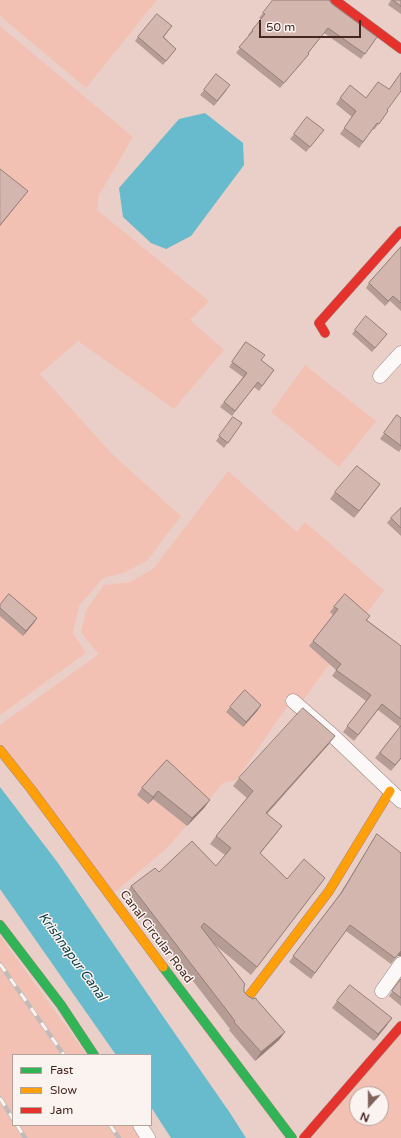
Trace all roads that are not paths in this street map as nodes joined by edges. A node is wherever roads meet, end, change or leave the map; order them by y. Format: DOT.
graph roads {
  1 [pos="335,0"];
  2 [pos="401,50"];
  3 [pos="401,231"];
  4 [pos="325,333"];
  5 [pos="401,353"];
  6 [pos="380,376"];
  7 [pos="293,701"];
  8 [pos="0,750"];
  9 [pos="397,795"];
  10 [pos="0,925"];
  11 [pos="401,964"];
  12 [pos="382,991"];
  13 [pos="250,996"];
  14 [pos="401,1026"];
  15 [pos="93,1054"];
  16 [pos="141,1126"];
  17 [pos="148,1138"];
  18 [pos="292,1138"];
  19 [pos="304,1138"];
  1 -- 2 [label="street"];
  3 -- 4 [label="street"];
  5 -- 6 [label="street"];
  7 -- 9 [label="street"];
  8 -- 18 [label="street, Canal Circular Road"];
  9 -- 13 [label="street"];
  10 -- 15 [label="street"];
  11 -- 12 [label="street"];
  14 -- 19 [label="street"];
  16 -- 17 [label="street"];
}
